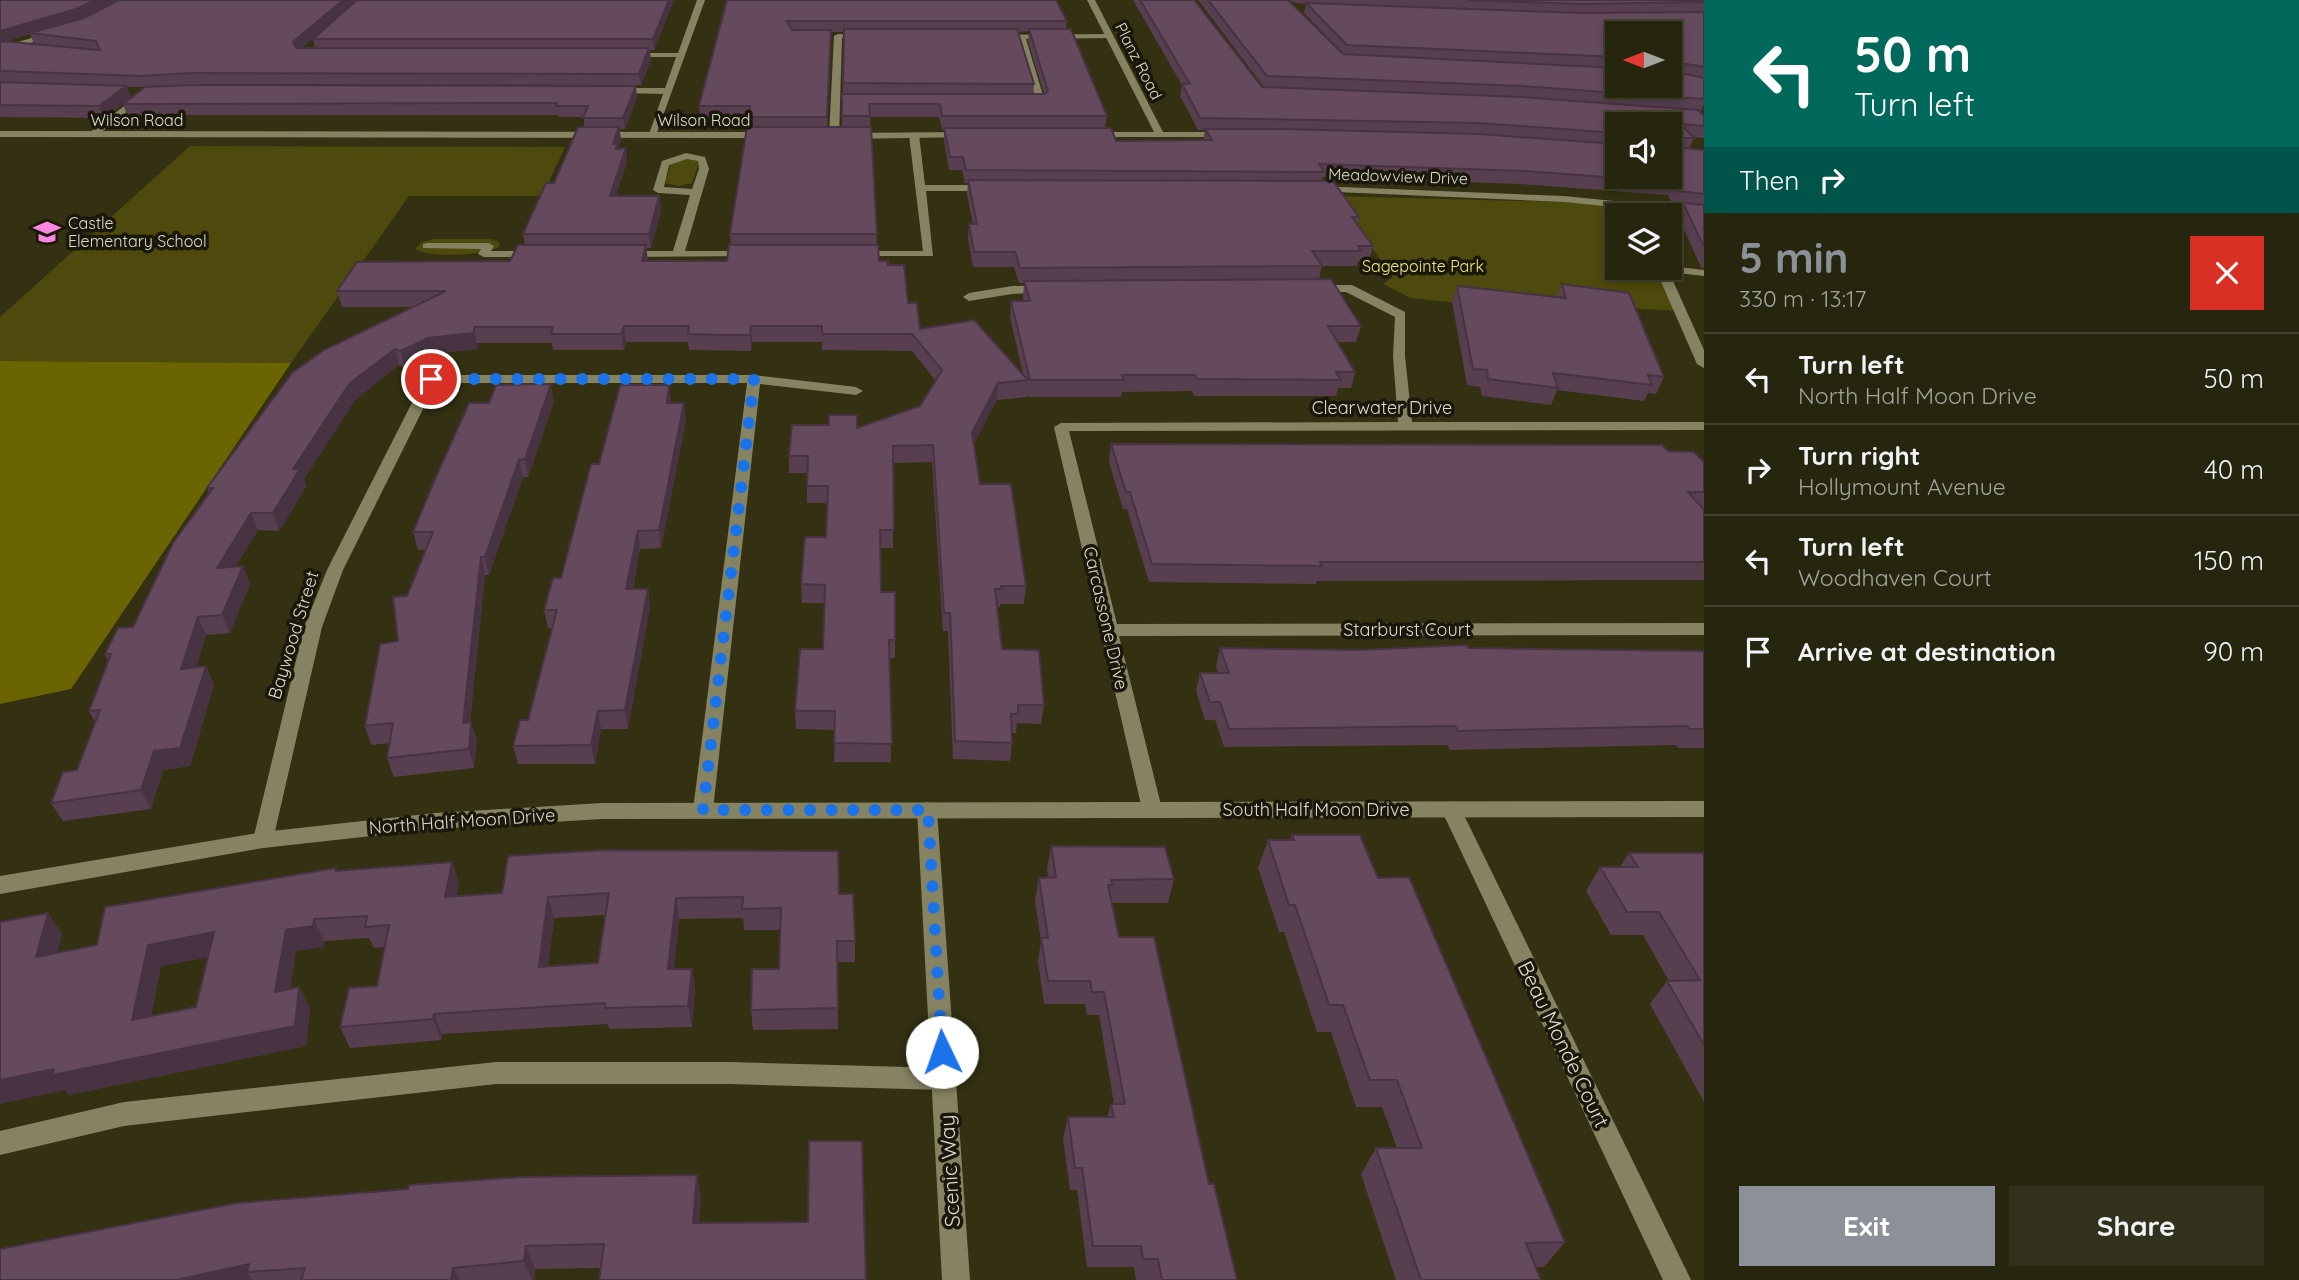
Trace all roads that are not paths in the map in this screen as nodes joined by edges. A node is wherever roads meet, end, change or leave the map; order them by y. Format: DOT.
graph roads {
  1 [pos="701,0"];
  2 [pos="1091,0"];
  3 [pos="64,30"];
  4 [pos="877,36"];
  5 [pos="1110,36"];
  6 [pos="982,37"];
  7 [pos="1021,37"];
  8 [pos="0,46"];
  9 [pos="10,46"];
  10 [pos="33,50"];
  11 [pos="613,55"];
  12 [pos="681,55"];
  13 [pos="598,91"];
  14 [pos="667,91"];
  15 [pos="159,92"];
  16 [pos="133,93"];
  17 [pos="146,93"];
  18 [pos="836,101"];
  19 [pos="850,101"];
  20 [pos="1014,102"];
  21 [pos="0,134"];
  22 [pos="92,135"];
  23 [pos="651,135"];
  24 [pos="782,135"];
  25 [pos="821,135"];
  26 [pos="914,135"];
  27 [pos="982,135"];
  28 [pos="1078,135"];
  29 [pos="1160,135"];
  30 [pos="1240,135"];
  31 [pos="834,136"];
  32 [pos="921,188"];
  33 [pos="1006,188"];
  34 [pos="1309,189"];
  35 [pos="696,192"];
  36 [pos="1617,203"];
  37 [pos="1682,211"];
  38 [pos="1704,214"];
  39 [pos="427,246"];
  40 [pos="553,254"];
  41 [pos="608,254"];
  42 [pos="678,254"];
  43 [pos="762,254"];
  44 [pos="845,254"];
  45 [pos="1682,270"];
  46 [pos="1704,273"];
  47 [pos="1666,280"];
  48 [pos="1294,288"];
  49 [pos="1065,289"];
  50 [pos="969,297"];
  51 [pos="1704,365"];
  52 [pos="754,379"];
  53 [pos="856,391"];
  54 [pos="1405,426"];
  55 [pos="1704,426"];
  56 [pos="1061,427"];
  57 [pos="1109,629"];
  58 [pos="1704,629"];
  59 [pos="1704,808"];
  60 [pos="1152,809"];
  61 [pos="1451,809"];
  62 [pos="703,810"];
  63 [pos="928,810"];
  64 [pos="263,840"];
  65 [pos="0,884"];
  66 [pos="944,1079"];
  67 [pos="0,1143"];
  68 [pos="956,1280"];
  69 [pos="1677,1280"];
  1 -- 12 [label="street"];
  2 -- 5 [label="street, Planz Road"];
  3 -- 9 [label="street"];
  4 -- 18 [label="street"];
  5 -- 7 [label="street"];
  5 -- 29 [label="street, Planz Road"];
  6 -- 7 [label="street"];
  7 -- 20 [label="street"];
  8 -- 9 [label="street"];
  9 -- 10 [label="street"];
  11 -- 12 [label="street"];
  12 -- 14 [label="street"];
  13 -- 14 [label="street"];
  14 -- 23 [label="street"];
  15 -- 17 [label="street"];
  16 -- 17 [label="street"];
  17 -- 22 [label="street"];
  18 -- 19 [label="street"];
  18 -- 31 [label="street"];
  21 -- 22 [label="street, Wilson Road"];
  22 -- 23 [label="street, Wilson Road"];
  23 -- 24 [label="street, Wilson Road"];
  25 -- 31 [label="street"];
  26 -- 27 [label="street"];
  26 -- 31 [label="street"];
  26 -- 32 [label="street"];
  28 -- 29 [label="street"];
  29 -- 30 [label="street"];
  32 -- 33 [label="street"];
  32 -- 44 [label="street"];
  34 -- 36 [label="street, Meadowview Drive"];
  35 -- 35 [label="street"];
  35 -- 42 [label="street"];
  37 -- 38 [label="street, Meadowview Drive"];
  39 -- 40 [label="street"];
  41 -- 42 [label="street"];
  42 -- 43 [label="street"];
  45 -- 46 [label="street"];
  47 -- 51 [label="street"];
  48 -- 54 [label="street"];
  49 -- 50 [label="street"];
  52 -- 53 [label="street"];
  52 -- 62 [label="street"];
  52 -- 64 [label="street, Baywood Street"];
  54 -- 55 [label="street, Clearwater Drive"];
  54 -- 56 [label="street, Clearwater Drive"];
  56 -- 57 [label="street, Carcassone Drive"];
  57 -- 58 [label="street, Starburst Court"];
  57 -- 60 [label="street, Carcassone Drive"];
  59 -- 61 [label="street, South Half Moon Drive"];
  60 -- 61 [label="street, South Half Moon Drive"];
  60 -- 63 [label="street, South Half Moon Drive"];
  61 -- 69 [label="street, Beau Monde Court"];
  62 -- 63 [label="street, North Half Moon Drive"];
  62 -- 64 [label="street, North Half Moon Drive"];
  63 -- 66 [label="street, Scenic Way"];
  64 -- 65 [label="street, North Half Moon Drive"];
  66 -- 67 [label="street"];
  66 -- 68 [label="street, Scenic Way"];
}
